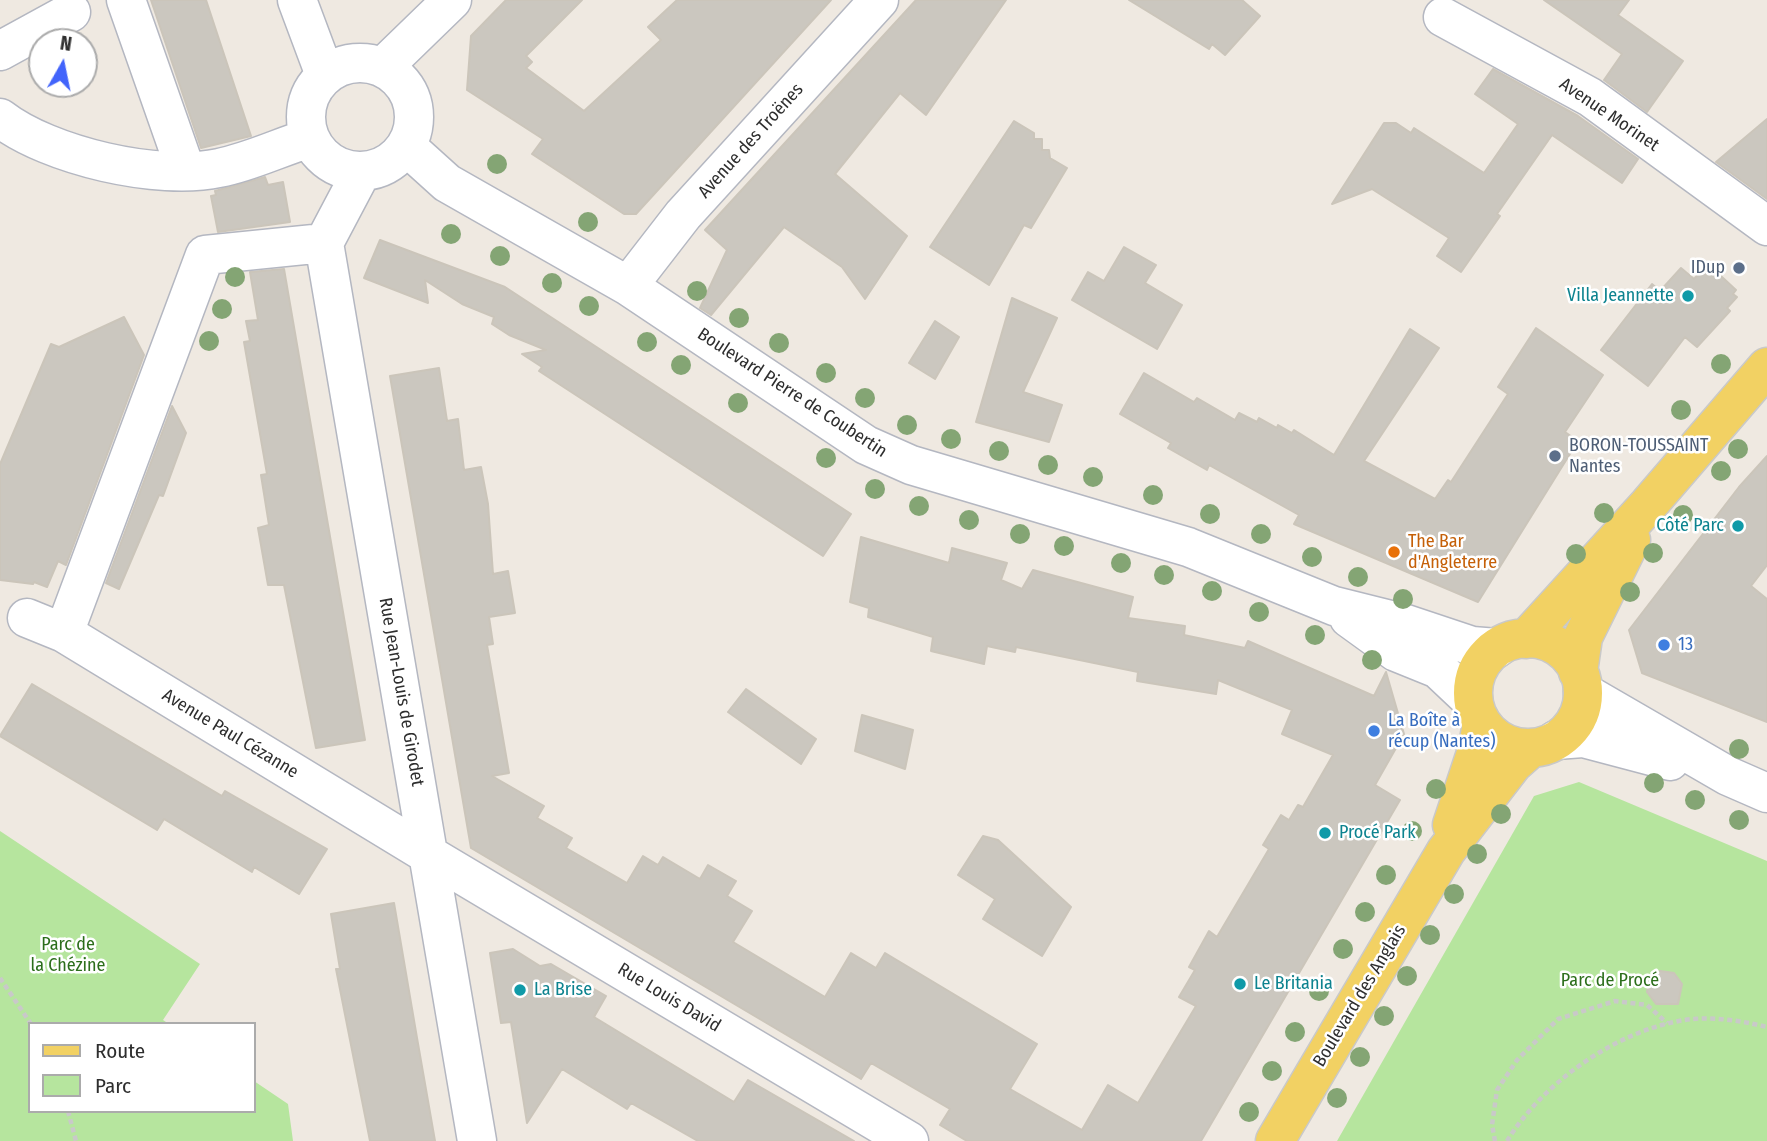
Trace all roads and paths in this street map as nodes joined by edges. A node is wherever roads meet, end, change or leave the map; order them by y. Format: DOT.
graph roads {
  1 [pos="126,0"];
  2 [pos="297,0"];
  3 [pos="453,0"];
  4 [pos="879,0"];
  5 [pos="71,12"];
  6 [pos="1443,17"];
  7 [pos="0,51"];
  8 [pos="383,67"];
  9 [pos="325,75"];
  10 [pos="0,118"];
  11 [pos="310,138"];
  12 [pos="407,146"];
  13 [pos="186,171"];
  14 [pos="362,171"];
  15 [pos="1767,226"];
  16 [pos="324,243"];
  17 [pos="628,286"];
  18 [pos="1767,367"];
  19 [pos="1649,503"];
  20 [pos="1334,606"];
  21 [pos="27,618"];
  22 [pos="64,633"];
  23 [pos="1511,643"];
  24 [pos="1581,682"];
  25 [pos="1478,713"];
  26 [pos="1544,744"];
  27 [pos="1728,776"];
  28 [pos="1767,793"];
  29 [pos="1446,851"];
  30 [pos="429,855"];
  31 [pos="0,978"];
  32 [pos="30,1022"];
  33 [pos="1668,1024"];
  34 [pos="1767,1027"];
  35 [pos="69,1113"];
  36 [pos="76,1141"];
  37 [pos="477,1141"];
  38 [pos="909,1141"];
  39 [pos="1275,1141"];
  40 [pos="1495,1141"];
  41 [pos="1507,1141"];
  1 -- 13 [label="street"];
  2 -- 9 [label="street"];
  3 -- 8 [label="street"];
  4 -- 17 [label="street, Avenue des Troënes"];
  5 -- 7 [label="street"];
  6 -- 15 [label="street, Avenue Morinet"];
  8 -- 9 [label="street"];
  8 -- 12 [label="street"];
  9 -- 11 [label="street"];
  10 -- 13 [label="street"];
  11 -- 13 [label="street"];
  11 -- 14 [label="street"];
  12 -- 14 [label="street"];
  12 -- 17 [label="street, Boulevard Pierre de Coubertin"];
  14 -- 16 [label="street"];
  16 -- 22 [label="street"];
  16 -- 30 [label="street, Rue Jean-Louis de Girodet"];
  17 -- 20 [label="street, Boulevard Pierre de Coubertin"];
  18 -- 19 [label="main road"];
  19 -- 23 [label="main road"];
  19 -- 24 [label="main road"];
  20 -- 23 [label="street, Boulevard Pierre de Coubertin"];
  20 -- 25 [label="street, Boulevard Pierre de Coubertin"];
  21 -- 22 [label="street, Avenue Paul Cézanne"];
  22 -- 30 [label="street, Avenue Paul Cézanne"];
  23 -- 24 [label="main road"];
  23 -- 25 [label="main road"];
  24 -- 26 [label="main road"];
  24 -- 27 [label="street"];
  25 -- 26 [label="main road"];
  25 -- 29 [label="main road, Boulevard des Anglais"];
  26 -- 27 [label="street"];
  26 -- 29 [label="main road, Boulevard des Anglais"];
  27 -- 28 [label="street"];
  29 -- 39 [label="main road, Boulevard des Anglais"];
  30 -- 37 [label="street, Rue Jean-Louis de Girodet"];
  30 -- 38 [label="street, Rue Louis David"];
  31 -- 32 [label="path"];
  33 -- 34 [label="path"];
  33 -- 40 [label="path"];
  33 -- 41 [label="path"];
  35 -- 36 [label="path"];
}
